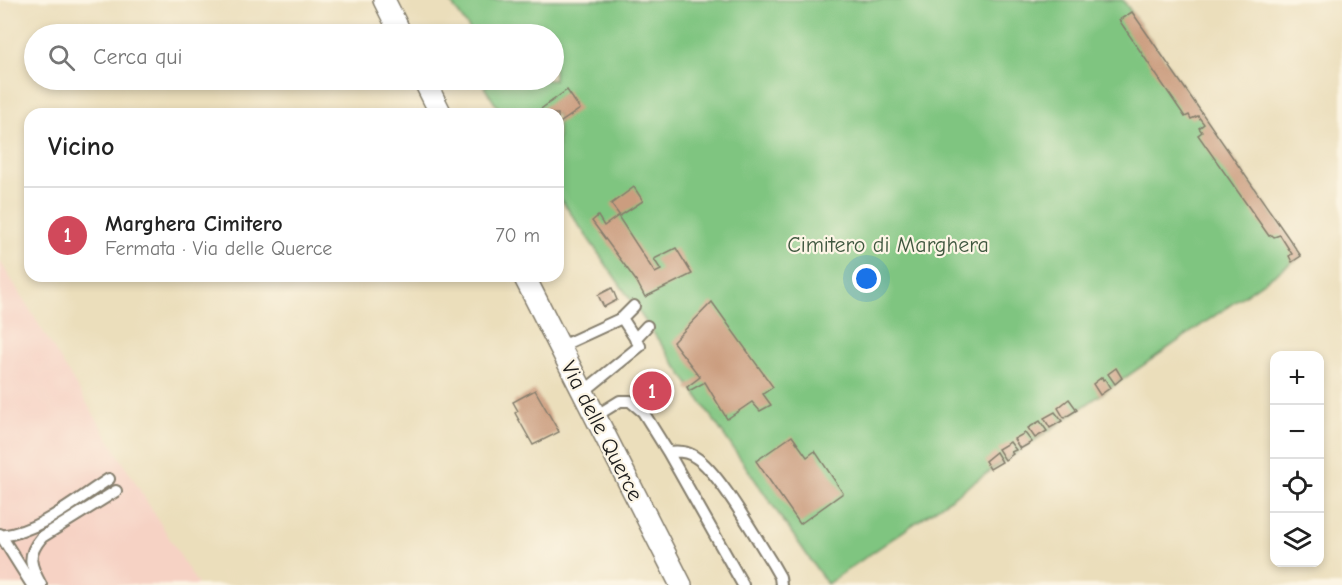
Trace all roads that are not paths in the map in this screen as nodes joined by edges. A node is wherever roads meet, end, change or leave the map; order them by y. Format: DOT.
graph roads {
  1 [pos="384,0"];
  2 [pos="396,24"];
  3 [pos="429,90"];
  4 [pos="438,108"];
  5 [pos="527,282"];
  6 [pos="634,306"];
  7 [pos="622,318"];
  8 [pos="648,326"];
  9 [pos="635,339"];
  10 [pos="560,347"];
  11 [pos="582,393"];
  12 [pos="594,417"];
  13 [pos="668,452"];
  14 [pos="109,479"];
  15 [pos="116,491"];
  16 [pos="1,535"];
  17 [pos="32,585"];
  18 [pos="41,585"];
  19 [pos="681,585"];
  20 [pos="743,585"];
  21 [pos="781,585"];
  1 -- 2 [label="street"];
  3 -- 4 [label="street"];
  5 -- 10 [label="street, Via delle Querce"];
  6 -- 7 [label="lane"];
  7 -- 9 [label="lane"];
  7 -- 10 [label="lane"];
  8 -- 9 [label="lane"];
  9 -- 11 [label="lane"];
  10 -- 11 [label="street, Via delle Querce"];
  11 -- 12 [label="street, Via delle Querce"];
  12 -- 13 [label="lane"];
  12 -- 19 [label="street, Via delle Querce"];
  13 -- 20 [label="lane"];
  13 -- 21 [label="lane"];
  14 -- 16 [label="lane"];
  15 -- 18 [label="lane"];
  16 -- 17 [label="lane"];
}
